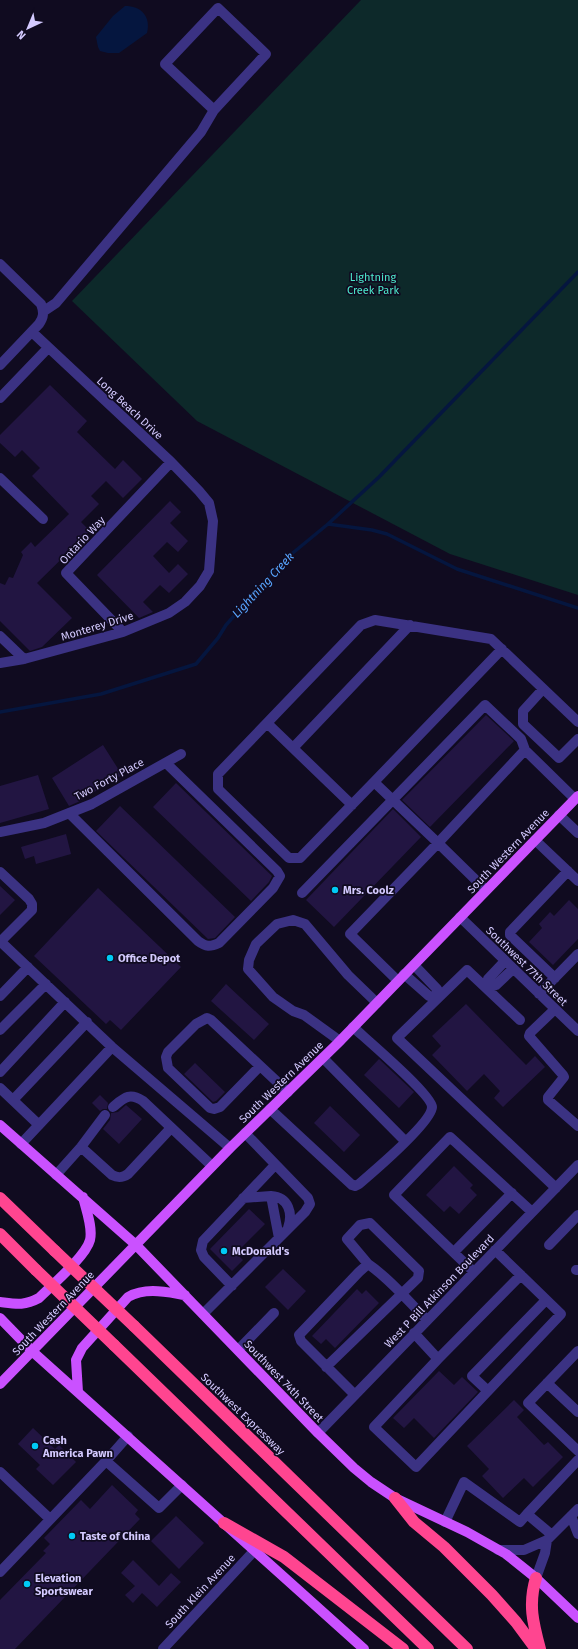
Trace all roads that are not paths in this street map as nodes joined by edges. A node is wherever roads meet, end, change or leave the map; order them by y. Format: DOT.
graph roads {
  1 [pos="214,110"];
  2 [pos="0,264"];
  3 [pos="44,311"];
  4 [pos="32,332"];
  5 [pos="48,348"];
  6 [pos="0,365"];
  7 [pos="0,398"];
  8 [pos="171,462"];
  9 [pos="0,478"];
  10 [pos="209,503"];
  11 [pos="43,518"];
  12 [pos="410,626"];
  13 [pos="123,632"];
  14 [pos="0,636"];
  15 [pos="502,649"];
  16 [pos="24,659"];
  17 [pos="0,663"];
  18 [pos="543,689"];
  19 [pos="578,722"];
  20 [pos="267,723"];
  21 [pos="578,739"];
  22 [pos="293,748"];
  23 [pos="525,750"];
  24 [pos="181,754"];
  25 [pos="559,758"];
  26 [pos="166,763"];
  27 [pos="547,771"];
  28 [pos="374,782"];
  29 [pos="577,797"];
  30 [pos="393,800"];
  31 [pos="352,805"];
  32 [pos="69,813"];
  33 [pos="559,815"];
  34 [pos="0,832"];
  35 [pos="578,834"];
  36 [pos="535,840"];
  37 [pos="438,843"];
  38 [pos="568,871"];
  39 [pos="0,872"];
  40 [pos="578,880"];
  41 [pos="486,890"];
  42 [pos="302,893"];
  43 [pos="460,917"];
  44 [pos="0,942"];
  45 [pos="578,954"];
  46 [pos="505,961"];
  47 [pos="414,965"];
  48 [pos="28,967"];
  49 [pos="513,969"];
  50 [pos="401,977"];
  51 [pos="555,978"];
  52 [pos="46,984"];
  53 [pos="486,988"];
  54 [pos="539,994"];
  55 [pos="0,996"];
  56 [pos="437,997"];
  57 [pos="65,1002"];
  58 [pos="377,1003"];
  59 [pos="555,1009"];
  60 [pos="520,1020"];
  61 [pos="87,1022"];
  62 [pos="353,1027"];
  63 [pos="0,1030"];
  64 [pos="578,1031"];
  65 [pos="340,1041"];
  66 [pos="112,1047"];
  67 [pos="322,1058"];
  68 [pos="260,1066"];
  69 [pos="0,1072"];
  70 [pos="0,1088"];
  71 [pos="288,1092"];
  72 [pos="13,1100"];
  73 [pos="113,1107"];
  74 [pos="270,1109"];
  75 [pos="105,1116"];
  76 [pos="0,1125"];
  77 [pos="39,1125"];
  78 [pos="578,1126"];
  79 [pos="171,1128"];
  80 [pos="245,1133"];
  81 [pos="405,1141"];
  82 [pos="21,1144"];
  83 [pos="81,1147"];
  84 [pos="230,1148"];
  85 [pos="275,1164"];
  86 [pos="578,1164"];
  87 [pos="212,1166"];
  88 [pos="56,1175"];
  89 [pos="556,1188"];
  90 [pos="512,1193"];
  91 [pos="271,1196"];
  92 [pos="83,1197"];
  93 [pos="0,1198"];
  94 [pos="243,1198"];
  95 [pos="532,1212"];
  96 [pos="578,1215"];
  97 [pos="287,1230"];
  98 [pos="0,1234"];
  99 [pos="279,1238"];
  100 [pos="136,1245"];
  101 [pos="549,1245"];
  102 [pos="495,1250"];
  103 [pos="454,1252"];
  104 [pos="368,1264"];
  105 [pos="474,1272"];
  106 [pos="521,1275"];
  107 [pos="232,1286"];
  108 [pos="401,1293"];
  109 [pos="185,1295"];
  110 [pos="546,1300"];
  111 [pos="0,1302"];
  112 [pos="274,1313"];
  113 [pos="203,1314"];
  114 [pos="0,1318"];
  115 [pos="427,1320"];
  116 [pos="414,1333"];
  117 [pos="238,1350"];
  118 [pos="33,1352"];
  119 [pos="438,1358"];
  120 [pos="576,1358"];
  121 [pos="326,1367"];
  122 [pos="548,1383"];
  123 [pos="0,1384"];
  124 [pos="488,1391"];
  125 [pos="78,1392"];
  126 [pos="355,1395"];
  127 [pos="578,1412"];
  128 [pos="318,1433"];
  129 [pos="128,1436"];
  130 [pos="578,1451"];
  131 [pos="106,1460"];
  132 [pos="578,1460"];
  133 [pos="0,1472"];
  134 [pos="182,1485"];
  135 [pos="396,1498"];
  136 [pos="574,1513"];
  137 [pos="527,1514"];
  138 [pos="50,1519"];
  139 [pos="224,1522"];
  140 [pos="445,1522"];
  141 [pos="578,1534"];
  142 [pos="550,1538"];
  143 [pos="255,1550"];
  144 [pos="498,1550"];
  145 [pos="0,1572"];
  146 [pos="536,1578"];
  147 [pos="577,1616"];
  148 [pos="163,1649"];
  149 [pos="364,1649"];
  150 [pos="403,1649"];
  151 [pos="428,1649"];
  152 [pos="468,1649"];
  153 [pos="536,1649"];
  154 [pos="540,1649"];
  1 -- 1 [label="street"];
  1 -- 3 [label="street"];
  2 -- 3 [label="street"];
  3 -- 4 [label="street"];
  4 -- 5 [label="street, Long Beach Drive"];
  4 -- 6 [label="street"];
  5 -- 7 [label="street"];
  5 -- 8 [label="street, Long Beach Drive"];
  8 -- 10 [label="street, Long Beach Drive"];
  8 -- 13 [label="street, Ontario Way"];
  9 -- 11 [label="street"];
  10 -- 13 [label="street, Monterey Drive"];
  12 -- 15 [label="street"];
  12 -- 20 [label="street"];
  12 -- 22 [label="street"];
  13 -- 16 [label="street, Monterey Drive"];
  14 -- 16 [label="street"];
  15 -- 18 [label="street"];
  15 -- 28 [label="street"];
  16 -- 17 [label="street, Monterey Drive"];
  18 -- 19 [label="street"];
  18 -- 25 [label="street"];
  20 -- 22 [label="street"];
  20 -- 31 [label="street"];
  21 -- 25 [label="street"];
  22 -- 31 [label="street"];
  23 -- 27 [label="street"];
  23 -- 30 [label="street"];
  23 -- 37 [label="street"];
  24 -- 26 [label="street, Two Forty Place"];
  25 -- 27 [label="street"];
  26 -- 32 [label="street, Two Forty Place"];
  26 -- 32 [label="street"];
  27 -- 29 [label="street"];
  28 -- 30 [label="street"];
  28 -- 31 [label="street"];
  29 -- 33 [label="main road, South Western Avenue"];
  30 -- 37 [label="street"];
  30 -- 42 [label="street"];
  32 -- 34 [label="street, Two Forty Place"];
  33 -- 35 [label="street"];
  33 -- 36 [label="main road, South Western Avenue"];
  36 -- 38 [label="street"];
  36 -- 41 [label="main road, South Western Avenue"];
  37 -- 41 [label="street"];
  37 -- 50 [label="street"];
  38 -- 40 [label="street"];
  38 -- 51 [label="street"];
  39 -- 44 [label="street"];
  41 -- 43 [label="main road, South Western Avenue"];
  43 -- 46 [label="street, Southwest 77th Street"];
  43 -- 47 [label="main road, South Western Avenue"];
  44 -- 48 [label="street"];
  45 -- 51 [label="street"];
  46 -- 49 [label="street, Southwest 77th Street"];
  46 -- 53 [label="street"];
  47 -- 50 [label="main road, South Western Avenue"];
  47 -- 56 [label="street"];
  48 -- 52 [label="street"];
  48 -- 55 [label="street"];
  49 -- 53 [label="street"];
  49 -- 54 [label="street, Southwest 77th Street"];
  50 -- 56 [label="street"];
  50 -- 58 [label="main road, South Western Avenue"];
  51 -- 54 [label="street"];
  52 -- 57 [label="street"];
  52 -- 63 [label="street"];
  53 -- 56 [label="street"];
  53 -- 60 [label="street"];
  54 -- 59 [label="street, Southwest 77th Street"];
  56 -- 89 [label="street"];
  57 -- 61 [label="street"];
  57 -- 69 [label="street"];
  58 -- 62 [label="main road, South Western Avenue"];
  58 -- 65 [label="street"];
  59 -- 64 [label="street, Southwest 77th Street"];
  59 -- 78 [label="street"];
  61 -- 66 [label="street"];
  61 -- 72 [label="street"];
  62 -- 65 [label="main road, South Western Avenue"];
  62 -- 81 [label="street"];
  65 -- 67 [label="main road, South Western Avenue"];
  66 -- 77 [label="street"];
  66 -- 84 [label="street"];
  67 -- 71 [label="main road, South Western Avenue"];
  67 -- 81 [label="street"];
  68 -- 68 [label="street"];
  68 -- 71 [label="street"];
  70 -- 72 [label="street"];
  71 -- 74 [label="main road, South Western Avenue"];
  72 -- 77 [label="street"];
  73 -- 79 [label="street"];
  74 -- 80 [label="main road, South Western Avenue"];
  74 -- 81 [label="street"];
  75 -- 83 [label="street"];
  76 -- 82 [label="main road, Southwest 74th Street"];
  77 -- 82 [label="street"];
  79 -- 83 [label="street"];
  79 -- 87 [label="street"];
  80 -- 84 [label="main road, South Western Avenue"];
  80 -- 85 [label="street"];
  82 -- 88 [label="main road, Southwest 74th Street"];
  83 -- 88 [label="street"];
  84 -- 87 [label="main road, South Western Avenue"];
  85 -- 94 [label="street"];
  85 -- 97 [label="street"];
  86 -- 89 [label="street, West P Bill Atkinson Boulevard"];
  87 -- 100 [label="main road, South Western Avenue"];
  88 -- 92 [label="main road, Southwest 74th Street"];
  89 -- 95 [label="street, West P Bill Atkinson Boulevard"];
  90 -- 95 [label="street"];
  90 -- 103 [label="street"];
  90 -- 103 [label="street"];
  91 -- 94 [label="street"];
  91 -- 97 [label="street"];
  91 -- 99 [label="street"];
  92 -- 100 [label="main road, Southwest 74th Street"];
  92 -- 111 [label="main road"];
  93 -- 152 [label="highway, Southwest Expressway, bridge"];
  94 -- 107 [label="street"];
  95 -- 102 [label="street, West P Bill Atkinson Boulevard"];
  96 -- 101 [label="street"];
  97 -- 99 [label="street"];
  98 -- 151 [label="highway, bridge"];
  99 -- 107 [label="street"];
  100 -- 109 [label="main road, Southwest 74th Street"];
  100 -- 118 [label="main road, South Western Avenue"];
  102 -- 105 [label="street, West P Bill Atkinson Boulevard"];
  102 -- 106 [label="street"];
  103 -- 105 [label="street"];
  104 -- 108 [label="street"];
  104 -- 108 [label="street"];
  104 -- 121 [label="street"];
  105 -- 115 [label="street, West P Bill Atkinson Boulevard"];
  106 -- 110 [label="street"];
  106 -- 119 [label="street"];
  107 -- 113 [label="street"];
  108 -- 115 [label="street"];
  108 -- 121 [label="street"];
  109 -- 113 [label="main road, Southwest 74th Street"];
  109 -- 125 [label="main road"];
  110 -- 124 [label="street"];
  110 -- 124 [label="street"];
  112 -- 117 [label="street"];
  113 -- 117 [label="main road, Southwest 74th Street"];
  114 -- 118 [label="main road"];
  115 -- 116 [label="street, West P Bill Atkinson Boulevard"];
  116 -- 119 [label="street"];
  116 -- 126 [label="street, West P Bill Atkinson Boulevard"];
  117 -- 128 [label="main road, Southwest 74th Street"];
  118 -- 123 [label="main road, South Western Avenue"];
  118 -- 125 [label="main road"];
  119 -- 124 [label="street"];
  120 -- 122 [label="street"];
  121 -- 126 [label="street"];
  122 -- 127 [label="street"];
  122 -- 130 [label="street"];
  125 -- 129 [label="main road"];
  126 -- 128 [label="street, West P Bill Atkinson Boulevard"];
  128 -- 135 [label="main road, Southwest 74th Street"];
  129 -- 131 [label="street"];
  129 -- 134 [label="main road"];
  131 -- 134 [label="street"];
  131 -- 138 [label="street"];
  132 -- 137 [label="street"];
  133 -- 138 [label="street"];
  134 -- 139 [label="main road"];
  135 -- 140 [label="main road, Southwest 74th Street"];
  135 -- 153 [label="highway"];
  136 -- 141 [label="street"];
  136 -- 142 [label="street"];
  137 -- 140 [label="street"];
  137 -- 142 [label="street"];
  138 -- 145 [label="street"];
  139 -- 143 [label="main road"];
  139 -- 150 [label="highway"];
  140 -- 144 [label="main road, Southwest 74th Street"];
  142 -- 144 [label="street"];
  142 -- 146 [label="street"];
  143 -- 148 [label="street, South Klein Avenue"];
  143 -- 149 [label="main road"];
  144 -- 146 [label="main road, Southwest 74th Street"];
  146 -- 147 [label="main road, Southwest 74th Street"];
  146 -- 154 [label="highway"];
}
